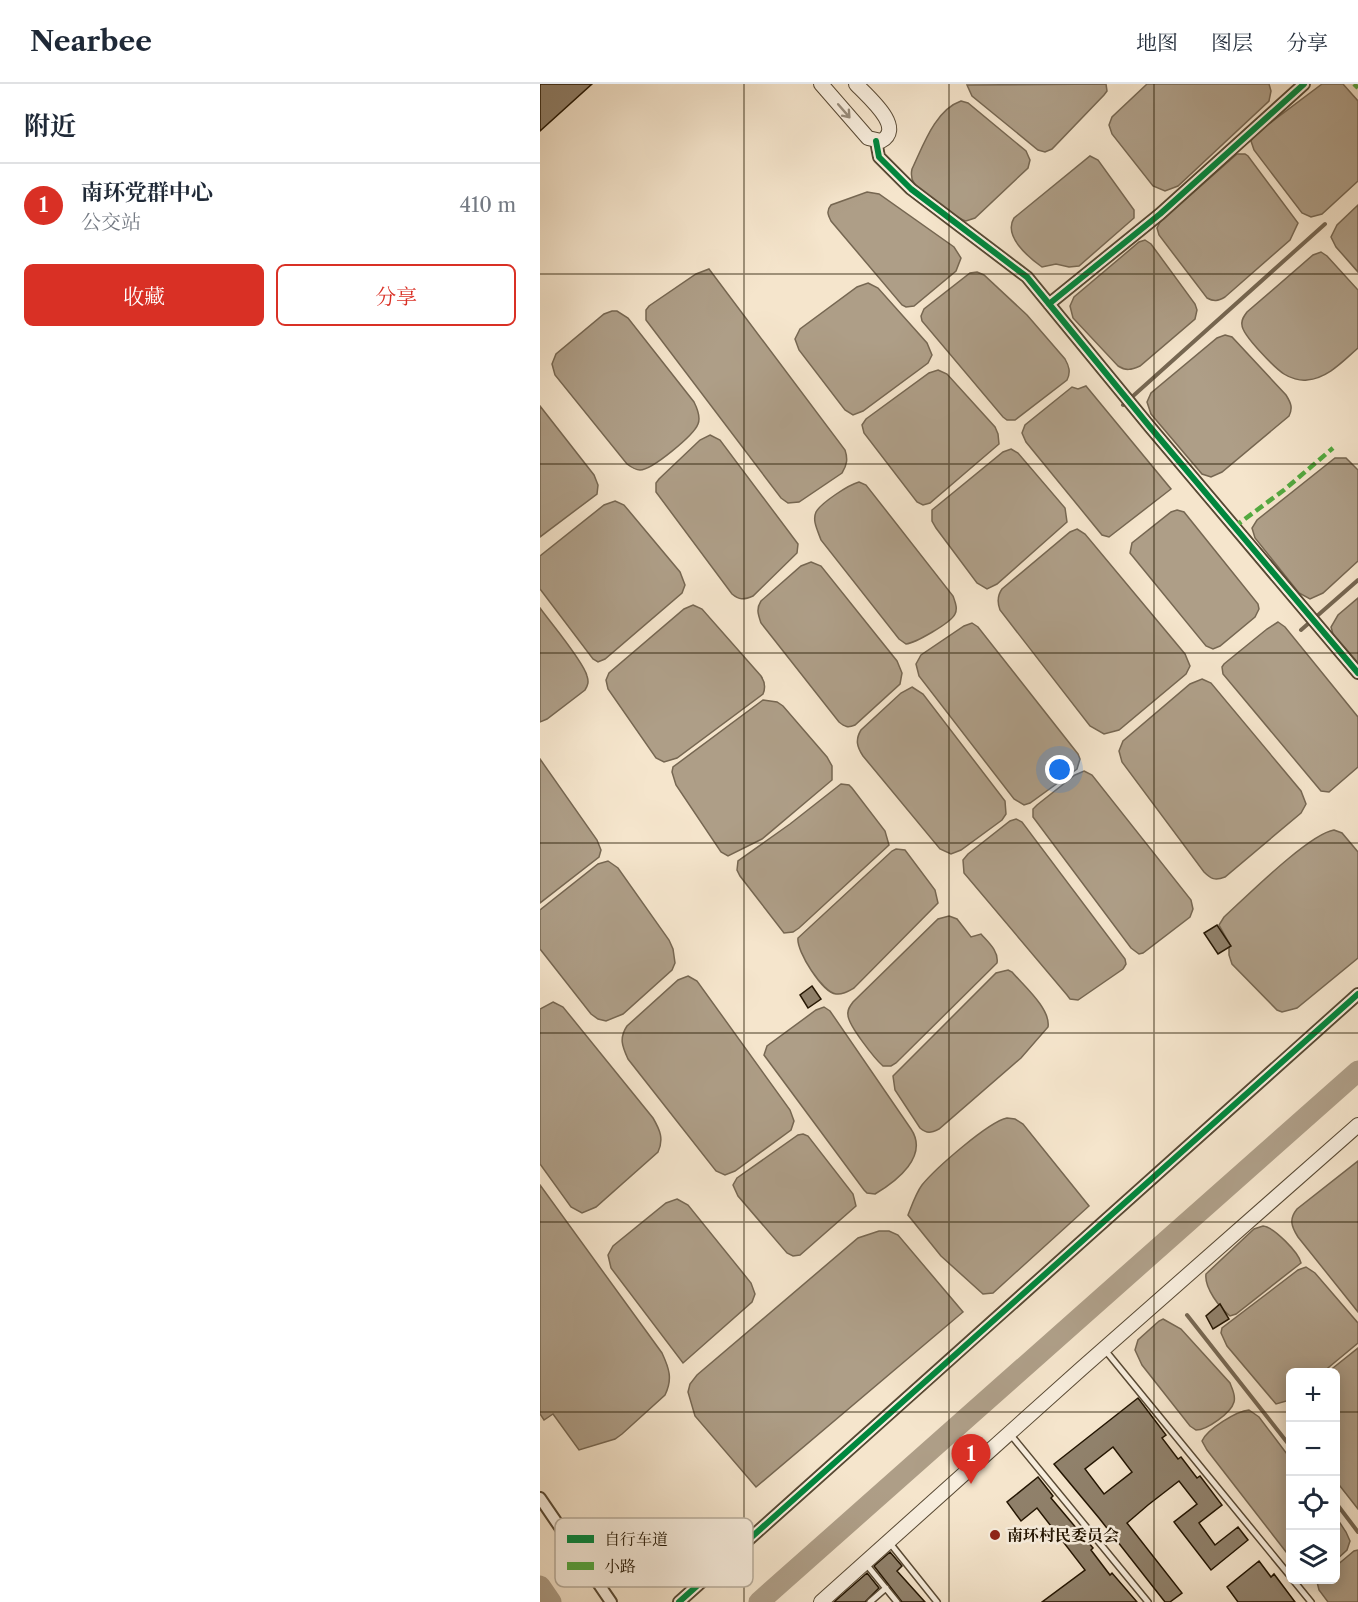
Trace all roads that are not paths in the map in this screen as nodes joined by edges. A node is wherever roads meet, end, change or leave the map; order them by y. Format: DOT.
graph roads {
  1 [pos="821,84"];
  2 [pos="856,84"];
  3 [pos="1304,84"];
  4 [pos="876,141"];
  5 [pos="1049,304"];
  6 [pos="1358,673"];
  7 [pos="1358,994"];
  8 [pos="1358,1125"];
  9 [pos="1104,1349"];
  10 [pos="1010,1434"];
  11 [pos="540,1498"];
  12 [pos="555,1520"];
  13 [pos="753,1537"];
  14 [pos="889,1542"];
  15 [pos="865,1563"];
  16 [pos="1286,1571"];
  17 [pos="1297,1584"];
  18 [pos="601,1587"];
  19 [pos="697,1587"];
  20 [pos="886,1588"];
  21 [pos="824,1601"];
  22 [pos="611,1602"];
  23 [pos="680,1602"];
  24 [pos="870,1602"];
  25 [pos="897,1602"];
  26 [pos="937,1602"];
  27 [pos="1148,1602"];
  28 [pos="1311,1602"];
  1 -- 4 [label="street, one-way"];
  2 -- 4 [label="street"];
  3 -- 5 [label="street"];
  4 -- 5 [label="street"];
  5 -- 6 [label="street"];
  7 -- 13 [label="street"];
  8 -- 9 [label="street"];
  9 -- 10 [label="street"];
  9 -- 16 [label="lane"];
  10 -- 14 [label="street"];
  10 -- 27 [label="lane"];
  11 -- 12 [label="street"];
  14 -- 15 [label="street"];
  14 -- 26 [label="lane"];
  15 -- 20 [label="lane"];
  15 -- 21 [label="street"];
  17 -- 28 [label="lane"];
  18 -- 22 [label="street"];
  19 -- 23 [label="street"];
  20 -- 24 [label="lane"];
  20 -- 25 [label="lane"];
}
